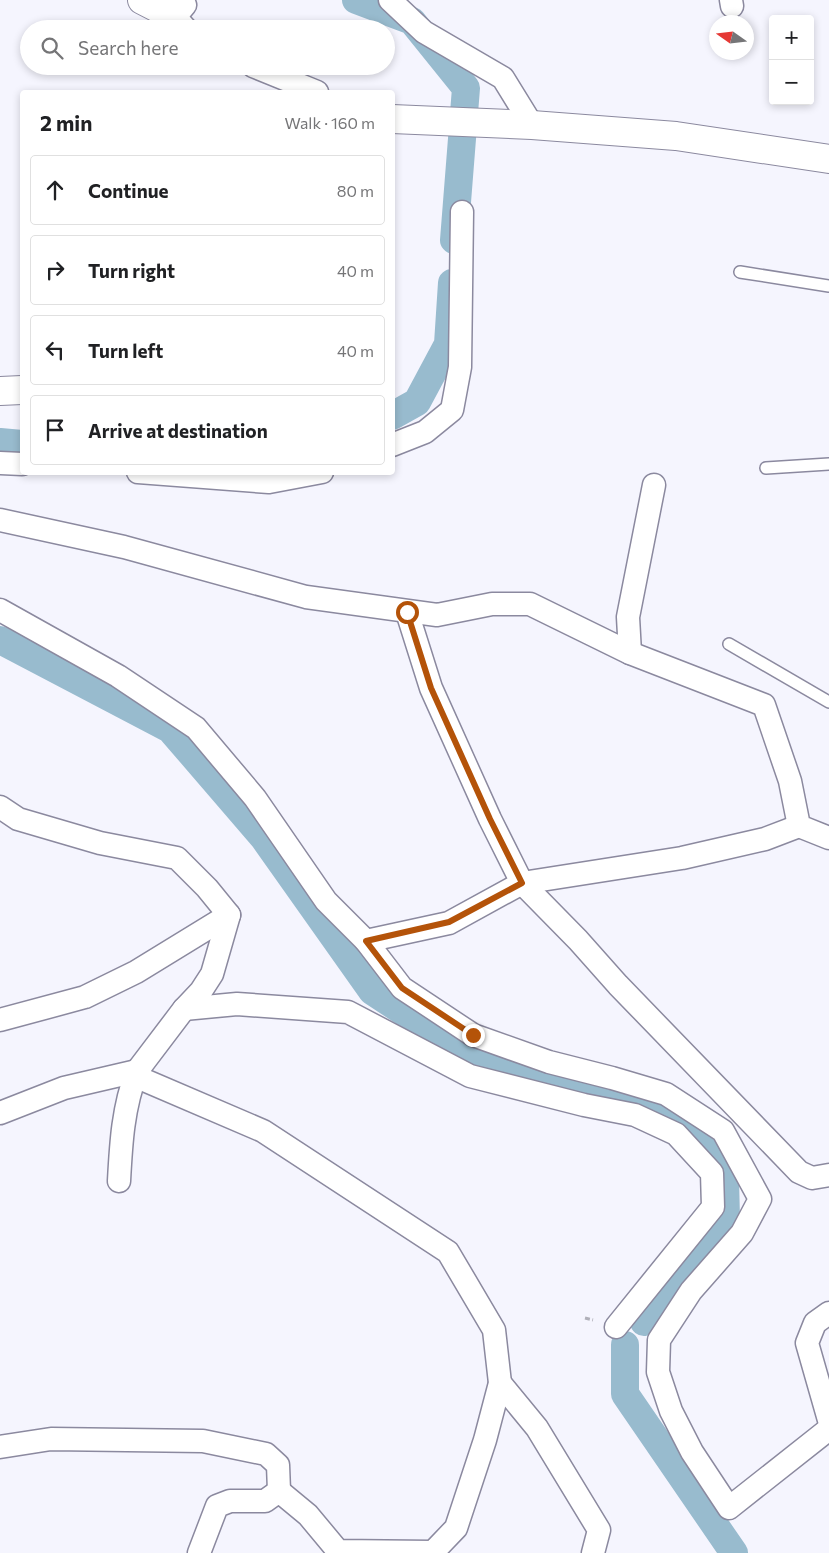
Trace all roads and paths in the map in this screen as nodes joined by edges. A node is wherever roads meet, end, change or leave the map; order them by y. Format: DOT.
graph roads {
  1 [pos="142,0"];
  2 [pos="390,0"];
  3 [pos="181,15"];
  4 [pos="275,75"];
  5 [pos="312,90"];
  6 [pos="395,119"];
  7 [pos="532,125"];
  8 [pos="829,159"];
  9 [pos="462,212"];
  10 [pos="740,272"];
  11 [pos="829,286"];
  12 [pos="20,390"];
  13 [pos="0,391"];
  14 [pos="395,444"];
  15 [pos="0,462"];
  16 [pos="20,464"];
  17 [pos="829,464"];
  18 [pos="766,468"];
  19 [pos="178,475"];
  20 [pos="306,475"];
  21 [pos="654,485"];
  22 [pos="0,520"];
  23 [pos="0,610"];
  24 [pos="407,612"];
  25 [pos="729,644"];
  26 [pos="630,653"];
  27 [pos="829,702"];
  28 [pos="6,817"];
  29 [pos="799,826"];
  30 [pos="829,838"];
  31 [pos="522,883"];
  32 [pos="228,915"];
  33 [pos="366,941"];
  34 [pos="184,1009"];
  35 [pos="0,1020"];
  36 [pos="137,1071"];
  37 [pos="0,1113"];
  38 [pos="829,1175"];
  39 [pos="119,1181"];
  40 [pos="829,1313"];
  41 [pos="616,1327"];
  42 [pos="500,1383"];
  43 [pos="829,1420"];
  44 [pos="829,1429"];
  45 [pos="0,1447"];
  46 [pos="279,1491"];
  47 [pos="338,1552"];
  48 [pos="199,1553"];
  49 [pos="593,1553"];
  1 -- 3 [label="street"];
  2 -- 7 [label="street"];
  4 -- 5 [label="street"];
  6 -- 7 [label="street"];
  7 -- 8 [label="street"];
  9 -- 14 [label="street"];
  10 -- 11 [label="lane"];
  12 -- 13 [label="street"];
  15 -- 16 [label="street"];
  17 -- 18 [label="lane"];
  19 -- 20 [label="street"];
  21 -- 26 [label="street"];
  22 -- 24 [label="street"];
  23 -- 33 [label="street"];
  24 -- 26 [label="street"];
  24 -- 31 [label="street"];
  25 -- 27 [label="lane"];
  26 -- 29 [label="street"];
  28 -- 32 [label="street"];
  29 -- 30 [label="street"];
  29 -- 31 [label="street"];
  31 -- 33 [label="street"];
  31 -- 38 [label="street"];
  32 -- 34 [label="street"];
  32 -- 35 [label="street"];
  33 -- 44 [label="street"];
  34 -- 36 [label="street"];
  34 -- 41 [label="street"];
  36 -- 37 [label="street"];
  36 -- 39 [label="street"];
  36 -- 42 [label="street"];
  40 -- 43 [label="street"];
  42 -- 47 [label="street"];
  42 -- 49 [label="street"];
  45 -- 46 [label="street"];
  46 -- 47 [label="street"];
  46 -- 48 [label="street"];
}
